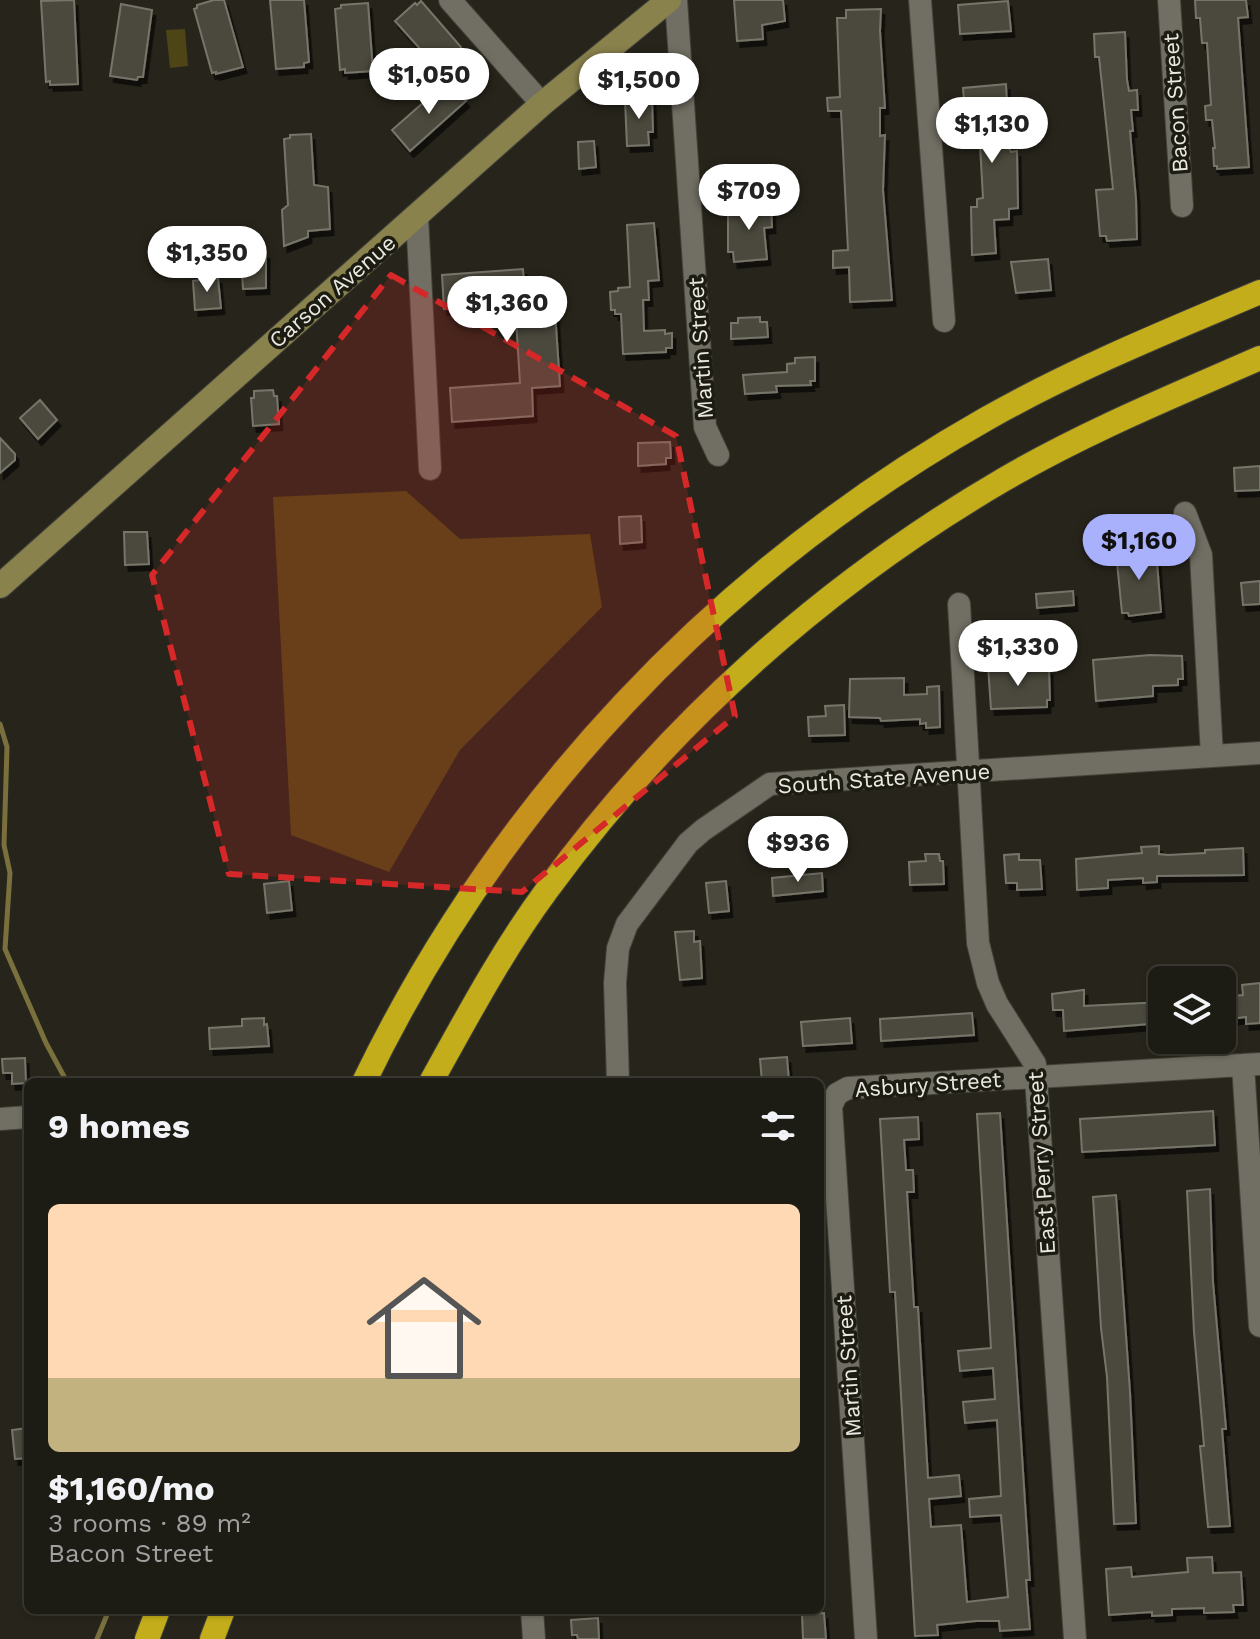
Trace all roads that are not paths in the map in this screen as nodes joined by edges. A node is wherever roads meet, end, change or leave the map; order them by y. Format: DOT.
graph roads {
  1 [pos="450,0"];
  2 [pos="669,0"];
  3 [pos="676,0"];
  4 [pos="920,0"];
  5 [pos="1169,0"];
  6 [pos="542,104"];
  7 [pos="1182,206"];
  8 [pos="417,216"];
  9 [pos="1260,292"];
  10 [pos="944,321"];
  11 [pos="1260,358"];
  12 [pos="718,455"];
  13 [pos="430,469"];
  14 [pos="1185,513"];
  15 [pos="0,586"];
  16 [pos="959,604"];
  17 [pos="1260,753"];
  18 [pos="1212,756"];
  19 [pos="968,771"];
  20 [pos="1251,1064"];
  21 [pos="1037,1077"];
  22 [pos="366,1078"];
  23 [pos="433,1078"];
  24 [pos="618,1078"];
  25 [pos="837,1094"];
  26 [pos="24,1117"];
  27 [pos="0,1119"];
  28 [pos="1260,1326"];
  29 [pos="156,1614"];
  30 [pos="221,1614"];
  31 [pos="532,1614"];
  32 [pos="147,1639"];
  33 [pos="212,1639"];
  34 [pos="534,1639"];
  35 [pos="866,1639"];
  36 [pos="1075,1639"];
  1 -- 6 [label="street"];
  2 -- 6 [label="main road, Carson Avenue"];
  3 -- 12 [label="street, Martin Street"];
  4 -- 10 [label="street"];
  5 -- 7 [label="street, Bacon Street"];
  6 -- 8 [label="main road, Carson Avenue"];
  8 -- 13 [label="street"];
  8 -- 15 [label="main road, Carson Avenue"];
  9 -- 22 [label="highway"];
  11 -- 23 [label="highway"];
  14 -- 18 [label="street"];
  16 -- 19 [label="street, East Perry Street"];
  17 -- 18 [label="street, South State Avenue"];
  18 -- 19 [label="street, South State Avenue"];
  19 -- 21 [label="street, East Perry Street"];
  19 -- 24 [label="street, South State Avenue"];
  20 -- 21 [label="street, Asbury Street"];
  20 -- 28 [label="street"];
  21 -- 25 [label="street, Asbury Street"];
  21 -- 36 [label="street, East Perry Street"];
  25 -- 35 [label="street, Martin Street"];
  26 -- 27 [label="street"];
  29 -- 32 [label="highway"];
  30 -- 33 [label="highway"];
  31 -- 34 [label="street"];
}
